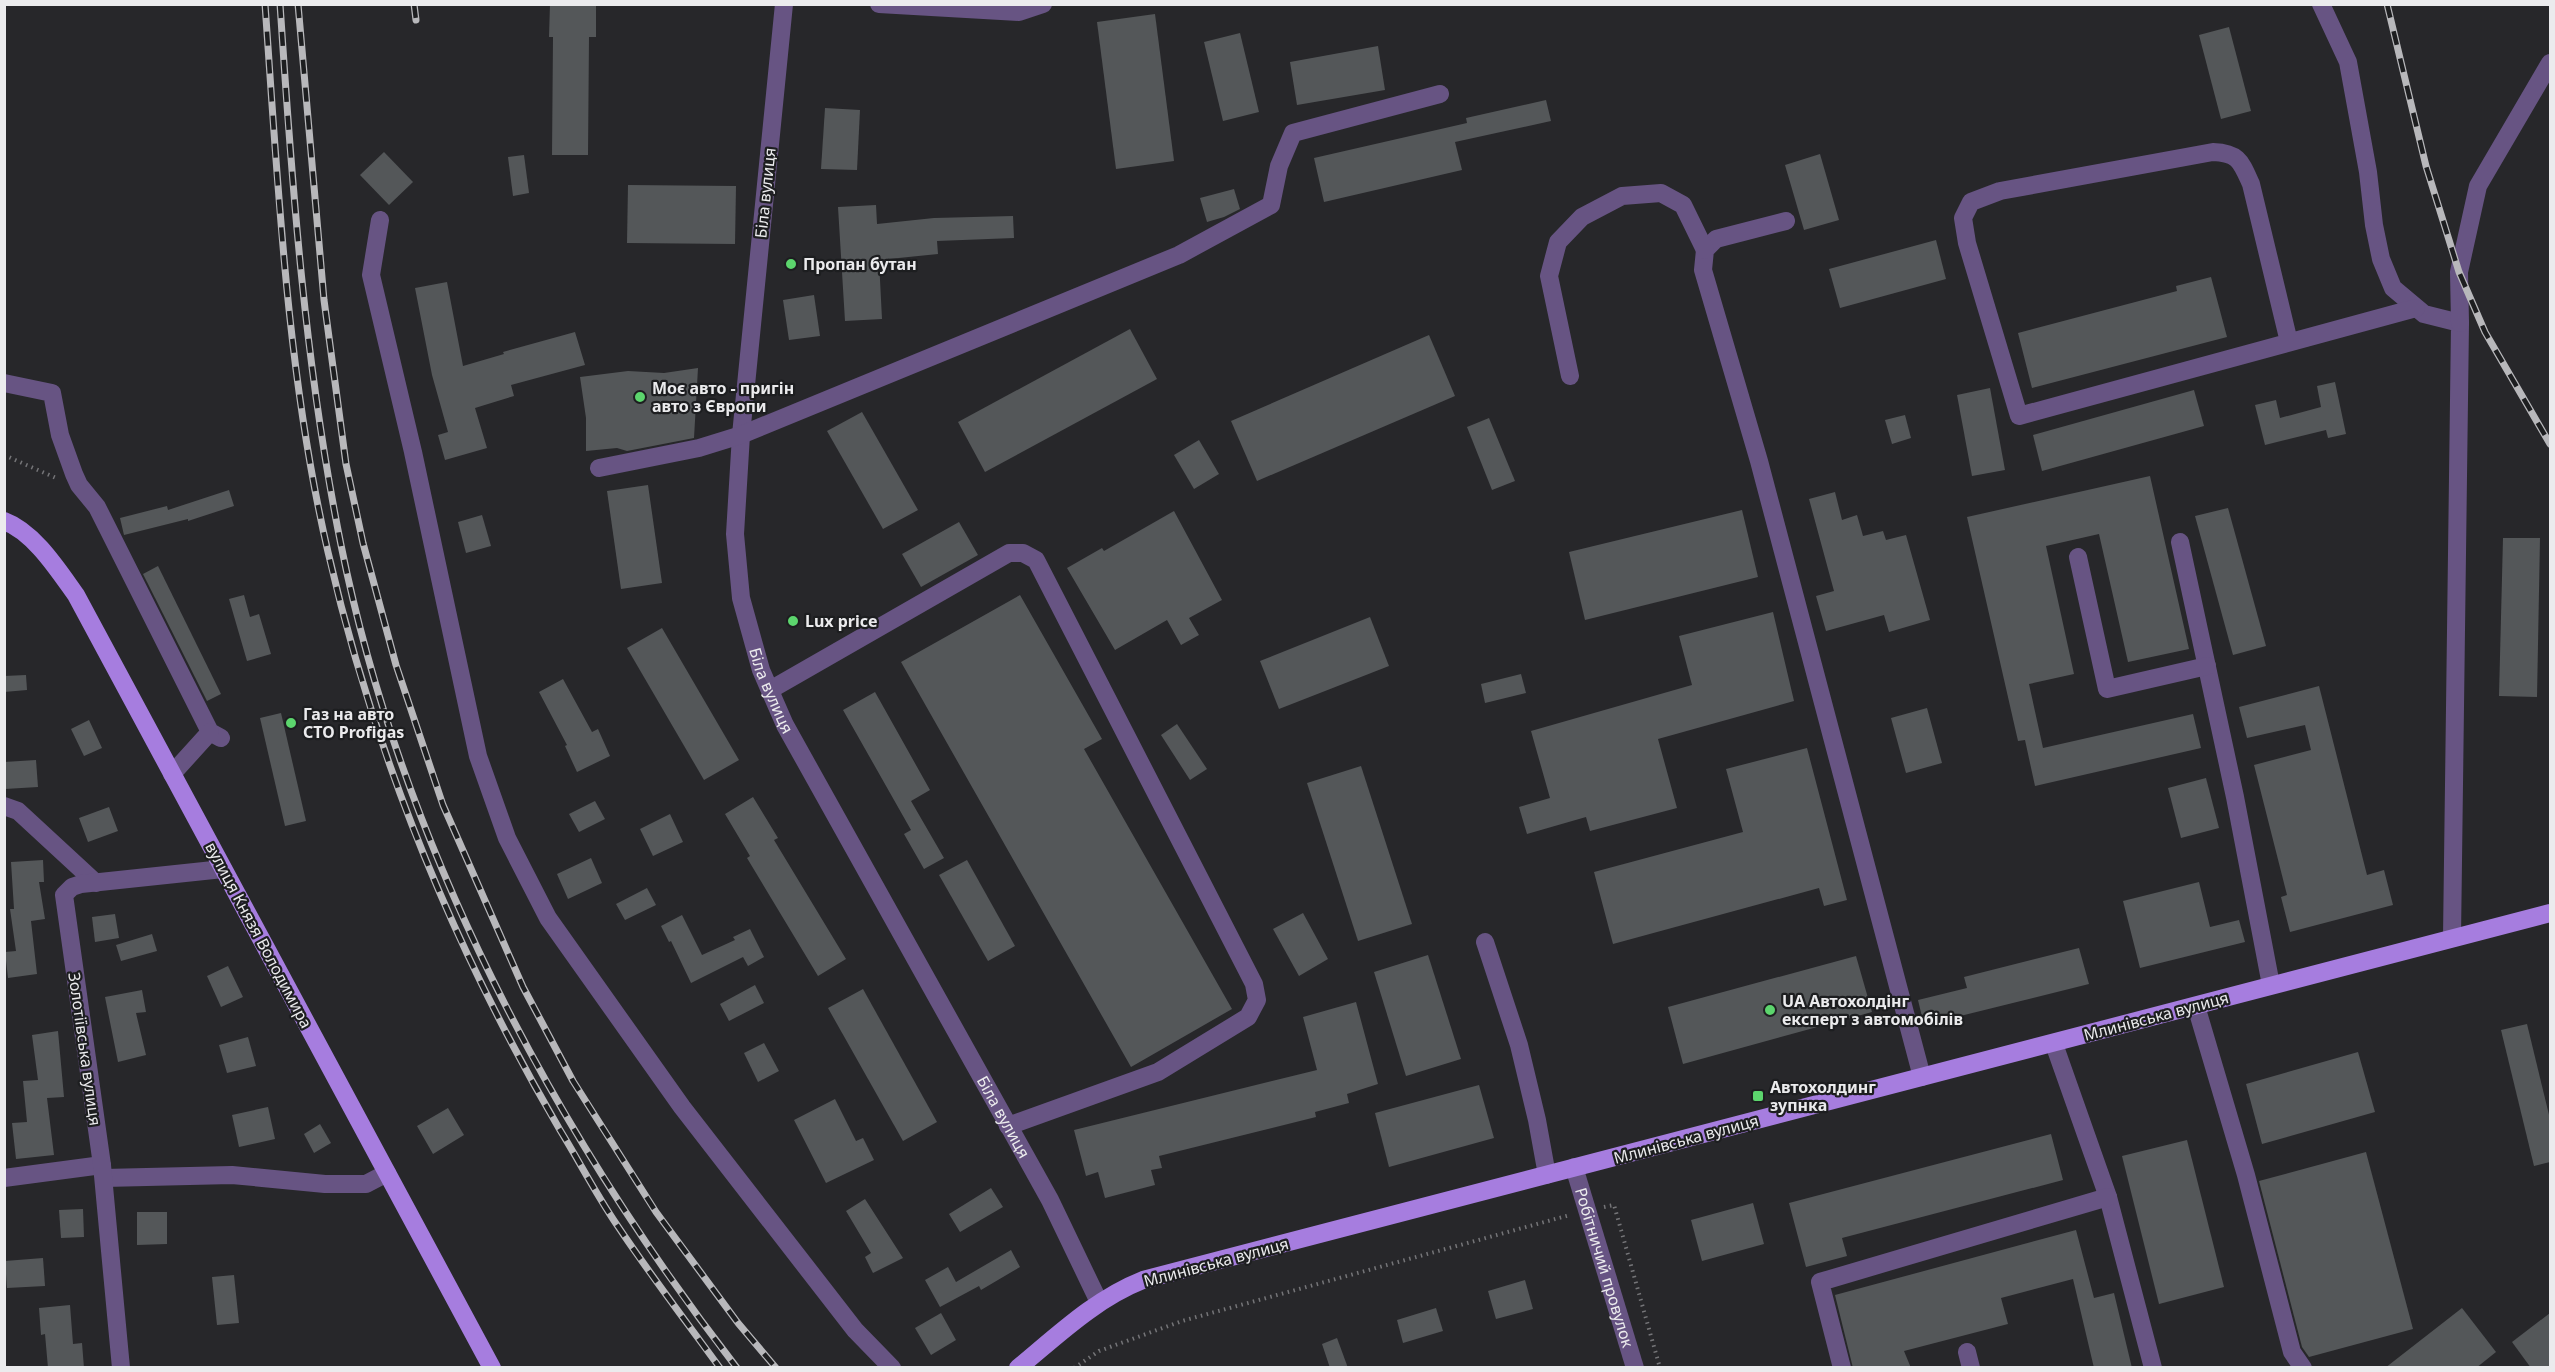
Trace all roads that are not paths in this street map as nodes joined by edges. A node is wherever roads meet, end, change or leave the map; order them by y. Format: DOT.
graph roads {
  1 [pos="784,4"];
  2 [pos="879,4"];
  3 [pos="1043,4"];
  4 [pos="2321,4"];
  5 [pos="2550,63"];
  6 [pos="1440,94"];
  7 [pos="380,220"];
  8 [pos="1786,221"];
  9 [pos="1705,250"];
  10 [pos="2416,308"];
  11 [pos="2460,323"];
  12 [pos="2289,342"];
  13 [pos="1570,376"];
  14 [pos="4,383"];
  15 [pos="741,435"];
  16 [pos="599,468"];
  17 [pos="4,521"];
  18 [pos="2180,542"];
  19 [pos="2078,557"];
  20 [pos="2207,666"];
  21 [pos="770,690"];
  22 [pos="172,774"];
  23 [pos="4,806"];
  24 [pos="223,869"];
  25 [pos="96,882"];
  26 [pos="2550,912"];
  27 [pos="2452,938"];
  28 [pos="1485,942"];
  29 [pos="2271,985"];
  30 [pos="2196,1006"];
  31 [pos="2054,1044"];
  32 [pos="1922,1077"];
  33 [pos="1008,1126"];
  34 [pos="1574,1167"];
  35 [pos="103,1171"];
  36 [pos="387,1173"];
  37 [pos="1547,1174"];
  38 [pos="4,1179"];
  39 [pos="2108,1197"];
  40 [pos="1099,1302"];
  41 [pos="121,1368"];
  42 [pos="492,1368"];
  43 [pos="892,1368"];
  44 [pos="1018,1368"];
  45 [pos="1635,1368"];
  46 [pos="1842,1368"];
  47 [pos="2153,1368"];
  48 [pos="2303,1368"];
  1 -- 15 [label="street, Біла вулиця"];
  2 -- 3 [label="street"];
  4 -- 10 [label="street"];
  5 -- 11 [label="street"];
  6 -- 15 [label="street"];
  7 -- 43 [label="street"];
  8 -- 9 [label="street"];
  9 -- 13 [label="street"];
  9 -- 32 [label="street"];
  10 -- 11 [label="street"];
  10 -- 12 [label="street"];
  11 -- 27 [label="street"];
  12 -- 12 [label="street"];
  14 -- 22 [label="street"];
  15 -- 16 [label="street"];
  15 -- 21 [label="street, Біла вулиця"];
  17 -- 22 [label="main road, вулиця Князя Володимира"];
  18 -- 20 [label="street"];
  19 -- 20 [label="street"];
  20 -- 29 [label="street"];
  21 -- 33 [label="street, Біла вулиця"];
  21 -- 33 [label="street"];
  22 -- 24 [label="main road, вулиця Князя Володимира"];
  23 -- 25 [label="street"];
  24 -- 25 [label="street, Золотіївська вулиця"];
  24 -- 36 [label="main road, вулиця Князя Володимира"];
  25 -- 35 [label="street, Золотіївська вулиця"];
  26 -- 27 [label="main road, Млинівська вулиця"];
  27 -- 29 [label="main road, Млинівська вулиця"];
  28 -- 37 [label="street"];
  29 -- 30 [label="main road, Млинівська вулиця"];
  30 -- 31 [label="main road, Млинівська вулиця"];
  30 -- 48 [label="street"];
  31 -- 32 [label="main road, Млинівська вулиця"];
  31 -- 39 [label="street"];
  32 -- 34 [label="main road, Млинівська вулиця"];
  33 -- 40 [label="street, Біла вулиця"];
  34 -- 37 [label="main road, Млинівська вулиця"];
  34 -- 45 [label="street, Робітничий провулок"];
  35 -- 36 [label="street"];
  35 -- 38 [label="street"];
  35 -- 41 [label="street, Золотіївська вулиця"];
  36 -- 42 [label="main road, вулиця Князя Володимира"];
  37 -- 40 [label="main road, Млинівська вулиця"];
  39 -- 46 [label="street"];
  39 -- 47 [label="street"];
  40 -- 44 [label="main road, Млинівська вулиця"];
}
